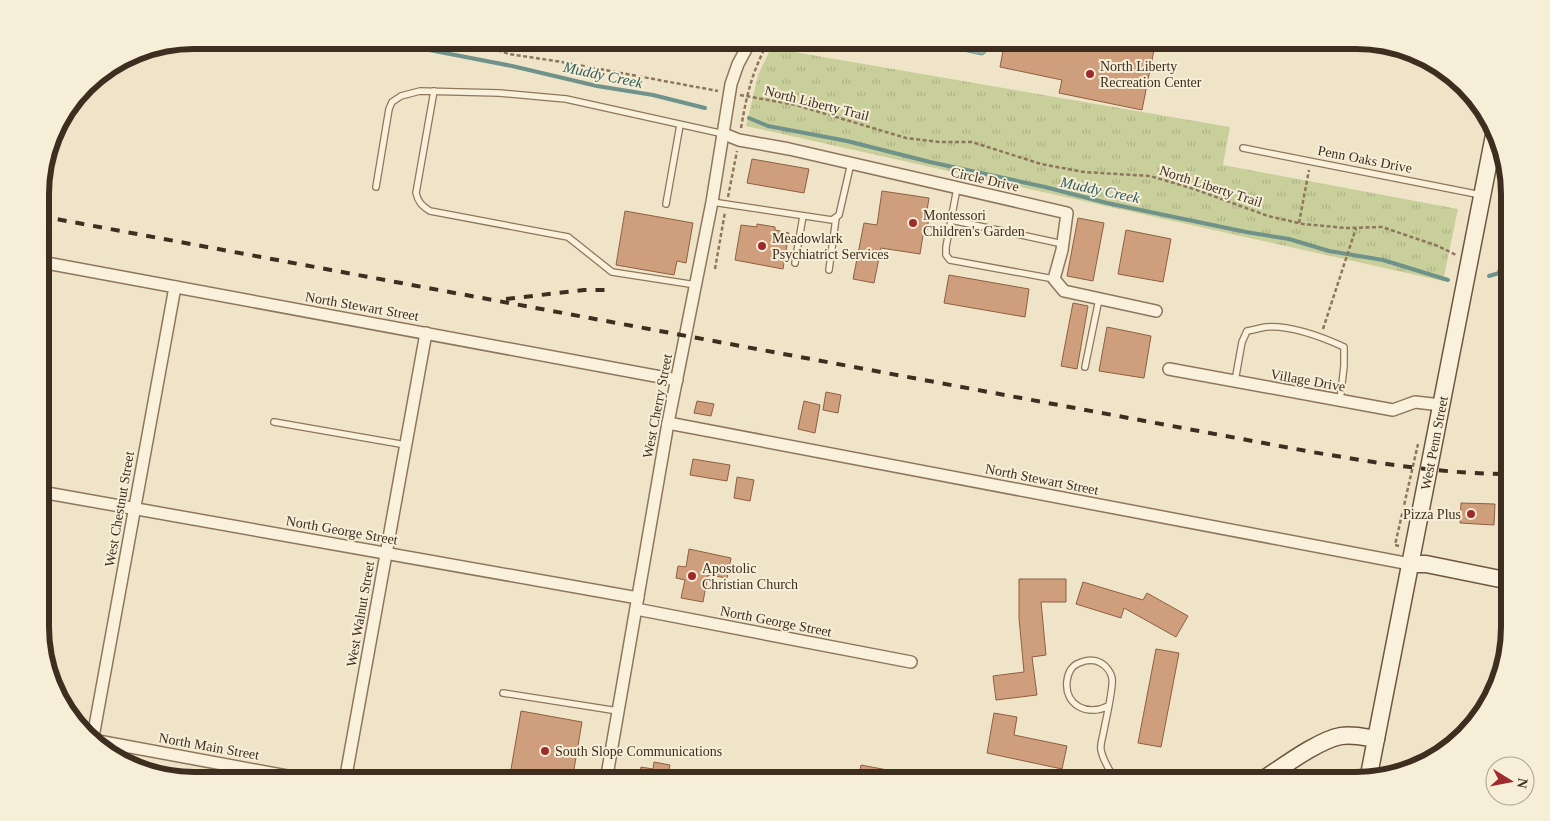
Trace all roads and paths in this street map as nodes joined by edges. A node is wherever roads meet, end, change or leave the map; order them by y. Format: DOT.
graph roads {
  1 [pos="494,49"];
  2 [pos="746,49"];
  3 [pos="764,49"];
  4 [pos="434,91"];
  5 [pos="730,93"];
  6 [pos="747,96"];
  7 [pos="680,124"];
  8 [pos="724,134"];
  9 [pos="739,140"];
  10 [pos="1492,145"];
  11 [pos="1243,148"];
  12 [pos="1311,162"];
  13 [pos="851,163"];
  14 [pos="376,187"];
  15 [pos="957,188"];
  16 [pos="1483,195"];
  17 [pos="712,202"];
  18 [pos="727,203"];
  19 [pos="666,204"];
  20 [pos="803,216"];
  21 [pos="836,218"];
  22 [pos="951,220"];
  23 [pos="1299,223"];
  24 [pos="1356,228"];
  25 [pos="1063,244"];
  26 [pos="795,263"];
  27 [pos="1454,263"];
  28 [pos="49,264"];
  29 [pos="715,269"];
  30 [pos="829,270"];
  31 [pos="1054,280"];
  32 [pos="696,285"];
  33 [pos="175,287"];
  34 [pos="1099,299"];
  35 [pos="1156,311"];
  36 [pos="426,334"];
  37 [pos="1321,336"];
  38 [pos="1085,367"];
  39 [pos="1169,369"];
  40 [pos="677,380"];
  41 [pos="1235,382"];
  42 [pos="1340,401"];
  43 [pos="1441,405"];
  44 [pos="274,422"];
  45 [pos="668,423"];
  46 [pos="1419,440"];
  47 [pos="406,444"];
  48 [pos="49,493"];
  49 [pos="135,509"];
  50 [pos="386,553"];
  51 [pos="1412,556"];
  52 [pos="1501,578"];
  53 [pos="637,603"];
  54 [pos="911,662"];
  55 [pos="503,694"];
  56 [pos="1108,706"];
  57 [pos="618,712"];
  58 [pos="94,732"];
  59 [pos="1376,739"];
  60 [pos="106,743"];
  61 [pos="1370,771"];
  62 [pos="265,772"];
  63 [pos="347,772"];
  64 [pos="608,772"];
  65 [pos="1111,772"];
  66 [pos="1276,772"];
  1 -- 5 [label="path, North Liberty Trail"];
  2 -- 5 [label="street, West Cherry Street"];
  3 -- 6 [label="path"];
  4 -- 7 [label="lane"];
  4 -- 14 [label="lane"];
  4 -- 32 [label="lane"];
  5 -- 6 [label="path, North Liberty Trail"];
  5 -- 8 [label="street, West Cherry Street"];
  6 -- 9 [label="path"];
  6 -- 23 [label="path, North Liberty Trail"];
  7 -- 8 [label="lane"];
  7 -- 19 [label="lane"];
  8 -- 9 [label="street, Circle Drive"];
  8 -- 17 [label="street, West Cherry Street"];
  9 -- 13 [label="street, Circle Drive"];
  9 -- 18 [label="path"];
  10 -- 16 [label="main road, West Penn Street"];
  11 -- 12 [label="lane, Penn Oaks Drive"];
  12 -- 16 [label="lane, Penn Oaks Drive"];
  12 -- 23 [label="path"];
  13 -- 15 [label="street, Circle Drive"];
  13 -- 21 [label="lane"];
  15 -- 22 [label="lane"];
  15 -- 25 [label="street, Circle Drive"];
  16 -- 43 [label="main road, West Penn Street"];
  17 -- 18 [label="lane"];
  17 -- 32 [label="street, West Cherry Street"];
  18 -- 20 [label="lane"];
  18 -- 29 [label="path"];
  20 -- 21 [label="lane"];
  20 -- 26 [label="lane"];
  21 -- 30 [label="lane"];
  22 -- 25 [label="lane"];
  22 -- 31 [label="lane"];
  23 -- 24 [label="path, North Liberty Trail"];
  24 -- 27 [label="path, North Liberty Trail"];
  24 -- 37 [label="path"];
  25 -- 31 [label="street, Circle Drive"];
  28 -- 33 [label="street, North Stewart Street"];
  31 -- 34 [label="street"];
  32 -- 40 [label="street, West Cherry Street"];
  33 -- 36 [label="street, North Stewart Street"];
  33 -- 49 [label="street, West Chestnut Street"];
  34 -- 35 [label="street"];
  34 -- 38 [label="lane"];
  36 -- 40 [label="street, North Stewart Street"];
  36 -- 47 [label="street, West Walnut Street"];
  37 -- 41 [label="lane"];
  37 -- 42 [label="lane"];
  39 -- 41 [label="street, Village Drive"];
  40 -- 45 [label="street, West Cherry Street"];
  41 -- 42 [label="street, Village Drive"];
  42 -- 43 [label="street, Village Drive"];
  43 -- 51 [label="main road, West Penn Street"];
  44 -- 47 [label="lane"];
  45 -- 51 [label="street, North Stewart Street"];
  45 -- 53 [label="street, West Cherry Street"];
  46 -- 51 [label="path"];
  47 -- 50 [label="street, West Walnut Street"];
  48 -- 49 [label="street, North George Street"];
  49 -- 50 [label="street, North George Street"];
  49 -- 58 [label="street, West Chestnut Street"];
  50 -- 53 [label="street, North George Street"];
  50 -- 63 [label="street, West Walnut Street"];
  51 -- 52 [label="main road"];
  51 -- 59 [label="main road, West Penn Street"];
  53 -- 54 [label="street, North George Street"];
  53 -- 57 [label="street, West Cherry Street"];
  55 -- 57 [label="lane"];
  56 -- 56 [label="lane"];
  56 -- 65 [label="lane"];
  57 -- 64 [label="street, West Cherry Street"];
  59 -- 61 [label="main road, West Penn Street"];
  59 -- 66 [label="main road"];
  60 -- 62 [label="street, North Main Street"];
}
